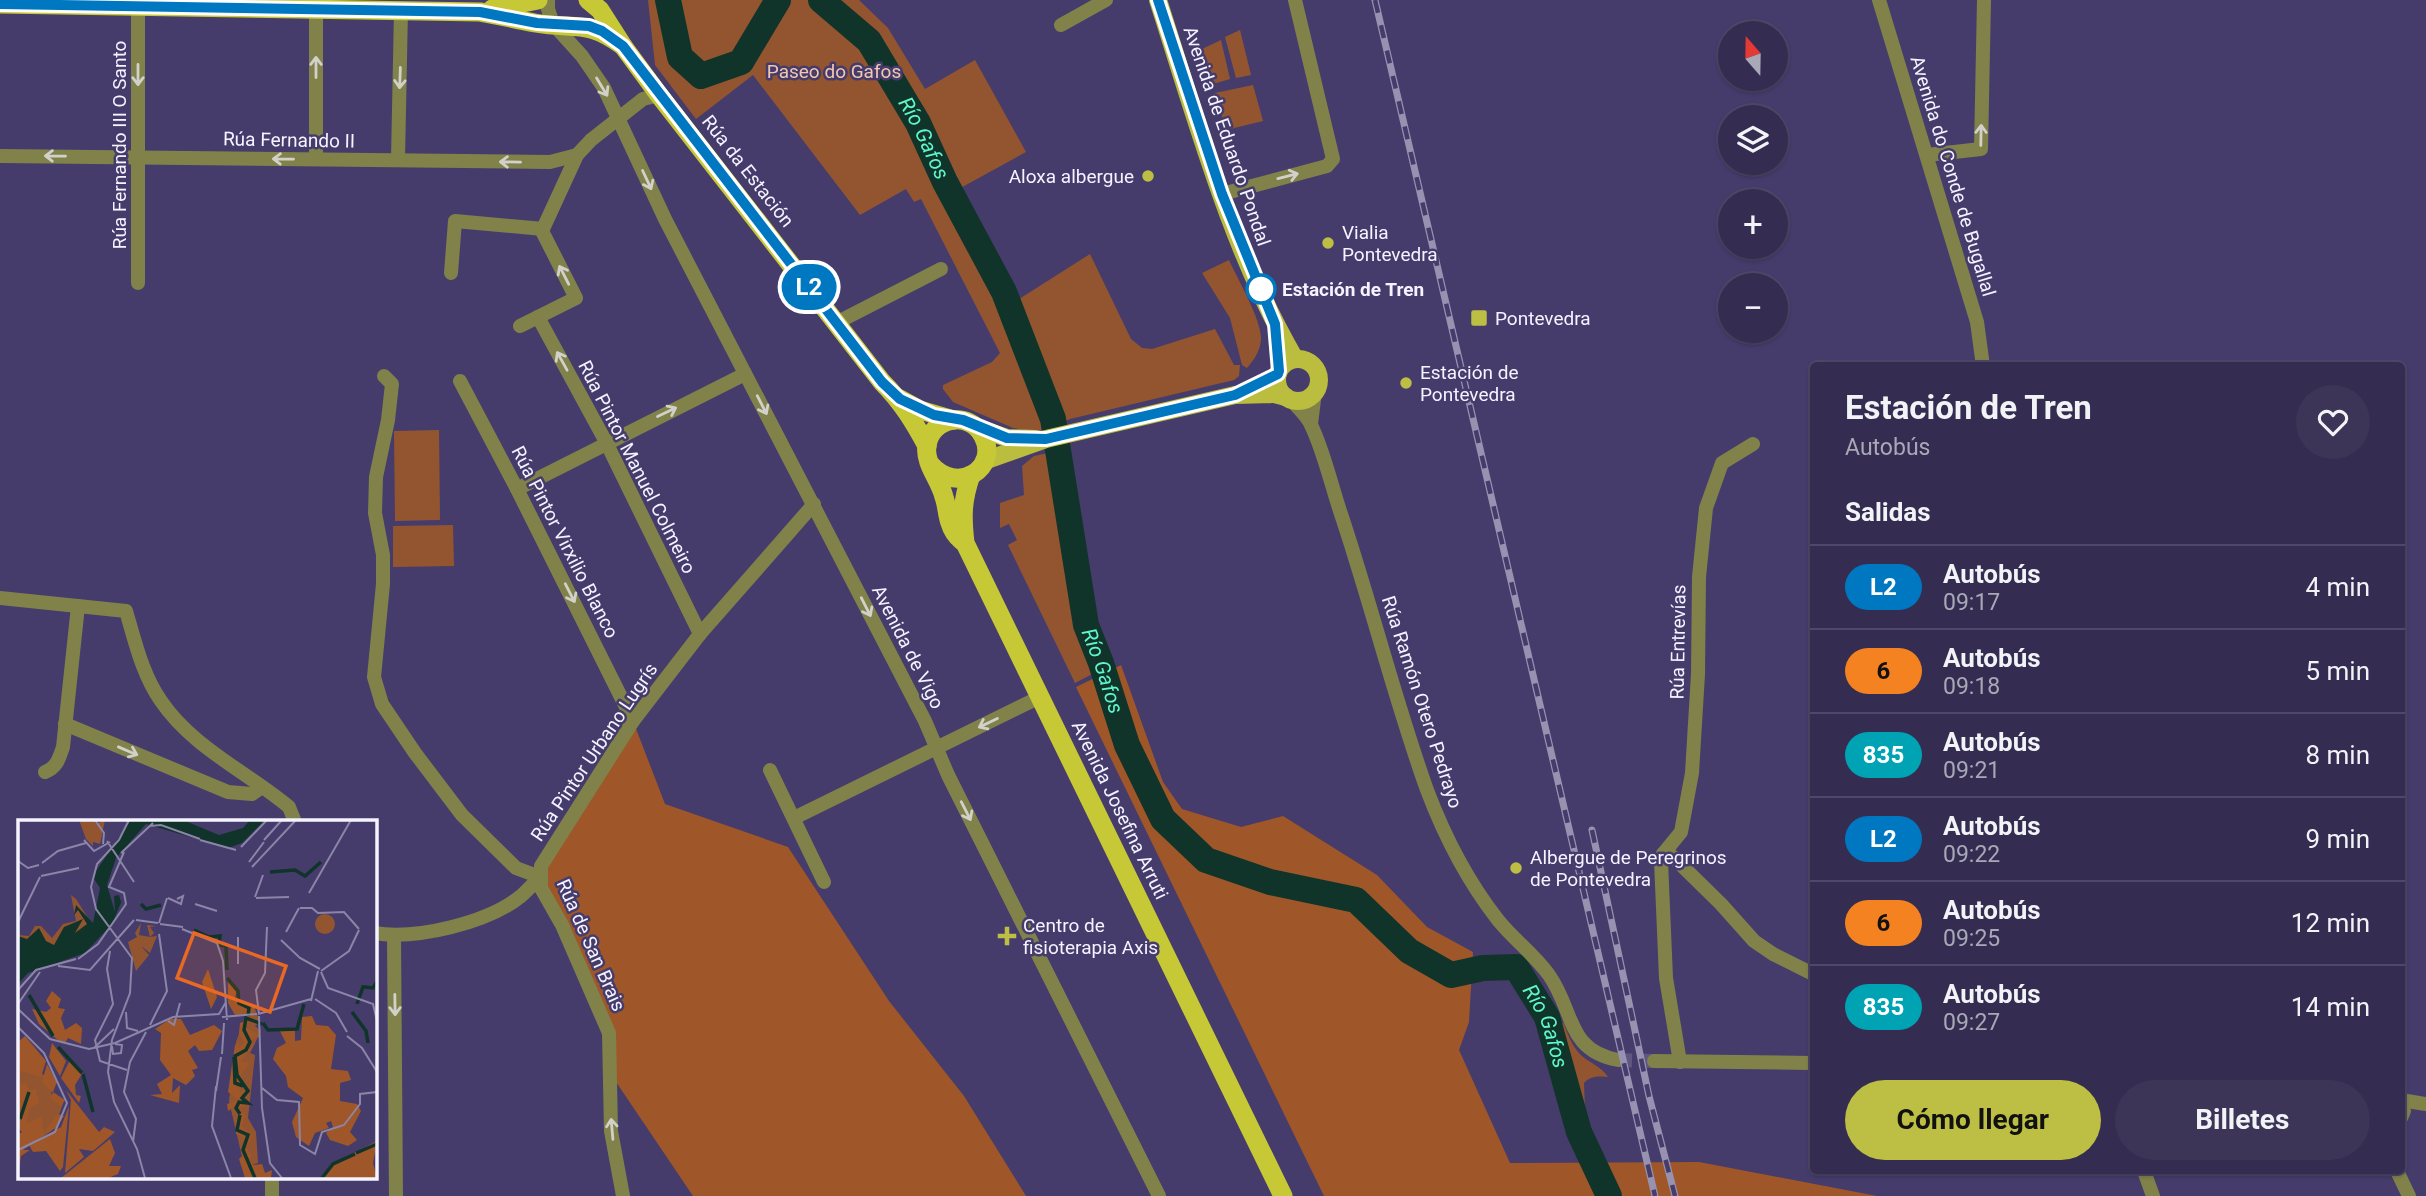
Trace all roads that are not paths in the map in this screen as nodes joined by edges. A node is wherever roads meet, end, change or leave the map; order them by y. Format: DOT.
graph roads {
  1 [pos="537,0"];
  2 [pos="588,0"];
  3 [pos="1106,0"];
  4 [pos="1158,0"];
  5 [pos="1295,0"];
  6 [pos="1879,0"];
  7 [pos="1984,0"];
  8 [pos="0,4"];
  9 [pos="138,7"];
  10 [pos="316,10"];
  11 [pos="401,10"];
  12 [pos="480,12"];
  13 [pos="553,24"];
  14 [pos="1061,25"];
  15 [pos="623,46"];
  16 [pos="651,93"];
  17 [pos="618,118"];
  18 [pos="577,155"];
  19 [pos="1927,155"];
  20 [pos="0,156"];
  21 [pos="139,157"];
  22 [pos="316,159"];
  23 [pos="398,159"];
  24 [pos="1222,194"];
  25 [pos="542,229"];
  26 [pos="941,269"];
  27 [pos="451,273"];
  28 [pos="138,283"];
  29 [pos="538,317"];
  30 [pos="836,323"];
  31 [pos="1275,324"];
  32 [pos="520,326"];
  33 [pos="1295,359"];
  34 [pos="1986,362"];
  35 [pos="1278,372"];
  36 [pos="745,374"];
  37 [pos="384,376"];
  38 [pos="460,381"];
  39 [pos="1315,392"];
  40 [pos="1235,395"];
  41 [pos="1288,398"];
  42 [pos="900,399"];
  43 [pos="954,419"];
  44 [pos="1311,424"];
  45 [pos="978,428"];
  46 [pos="1046,439"];
  47 [pos="606,442"];
  48 [pos="1753,444"];
  49 [pos="929,455"];
  50 [pos="978,468"];
  51 [pos="517,489"];
  52 [pos="814,504"];
  53 [pos="965,544"];
  54 [pos="0,598"];
  55 [pos="78,606"];
  56 [pos="700,634"];
  57 [pos="1040,697"];
  58 [pos="633,721"];
  59 [pos="65,724"];
  60 [pos="936,748"];
  61 [pos="770,770"];
  62 [pos="45,772"];
  63 [pos="262,787"];
  64 [pos="793,818"];
  65 [pos="295,820"];
  66 [pos="1663,854"];
  67 [pos="540,877"];
  68 [pos="824,882"];
  69 [pos="376,933"];
  70 [pos="394,936"];
  71 [pos="1810,972"];
  72 [pos="1618,1060"];
  73 [pos="1654,1061"];
  74 [pos="1680,1062"];
  75 [pos="1810,1063"];
  76 [pos="2405,1102"];
  77 [pos="2426,1104"];
  78 [pos="2145,1174"];
  79 [pos="2398,1174"];
  80 [pos="272,1178"];
  81 [pos="272,1196"];
  82 [pos="396,1196"];
  83 [pos="623,1196"];
  84 [pos="1159,1196"];
  85 [pos="1283,1196"];
  86 [pos="2153,1196"];
  87 [pos="2409,1196"];
  1 -- 12 [label="highway"];
  1 -- 13 [label="street"];
  2 -- 15 [label="highway, Rúa da Estación"];
  3 -- 14 [label="street"];
  4 -- 24 [label="main road, Avenida de Eduardo Pondal"];
  24 -- 5 [label="street, one-way"];
  6 -- 19 [label="street, Avenida do Conde de Bugallal"];
  19 -- 7 [label="street, one-way"];
  8 -- 9 [label="highway"];
  9 -- 10 [label="highway"];
  9 -- 21 [label="street, Rúa Fernando III O Santo, one-way"];
  10 -- 11 [label="highway"];
  22 -- 10 [label="street, one-way"];
  11 -- 12 [label="highway"];
  11 -- 23 [label="street, one-way"];
  12 -- 13 [label="highway"];
  13 -- 15 [label="highway"];
  13 -- 17 [label="street, Avenida de Vigo, one-way"];
  15 -- 16 [label="highway, Rúa da Estación"];
  16 -- 17 [label="street"];
  16 -- 30 [label="highway, Rúa da Estación"];
  17 -- 18 [label="street"];
  17 -- 36 [label="street, Avenida de Vigo, one-way"];
  18 -- 23 [label="street, Rúa Fernando II, one-way"];
  18 -- 25 [label="street"];
  19 -- 34 [label="street, Avenida do Conde de Bugallal"];
  21 -- 20 [label="street, Rúa Fernando II, one-way"];
  22 -- 21 [label="street, Rúa Fernando II, one-way"];
  21 -- 28 [label="street, Rúa Fernando III O Santo"];
  22 -- 23 [label="street, Rúa Fernando II"];
  24 -- 31 [label="main road, Avenida de Eduardo Pondal"];
  25 -- 27 [label="street"];
  29 -- 25 [label="street, one-way"];
  26 -- 30 [label="street"];
  29 -- 32 [label="street"];
  47 -- 29 [label="street, Rúa Pintor Manuel Colmeiro, one-way"];
  30 -- 42 [label="highway, Rúa da Estación"];
  31 -- 33 [label="main road, Avenida de Eduardo Pondal"];
  31 -- 35 [label="main road, Avenida de Eduardo Pondal"];
  33 -- 35 [label="main road"];
  33 -- 39 [label="main road"];
  35 -- 40 [label="main road"];
  35 -- 41 [label="main road"];
  47 -- 36 [label="street, one-way"];
  36 -- 52 [label="street, Avenida de Vigo, one-way"];
  37 -- 67 [label="street"];
  38 -- 51 [label="street, Rúa Pintor Virxilio Blanco"];
  39 -- 41 [label="main road"];
  39 -- 44 [label="street, Rúa Ramón Otero Pedrayo"];
  40 -- 41 [label="main road"];
  40 -- 46 [label="main road"];
  41 -- 44 [label="street, Rúa Ramón Otero Pedrayo"];
  42 -- 43 [label="highway, Rúa da Estación"];
  42 -- 49 [label="highway, Rúa da Estación"];
  43 -- 45 [label="highway"];
  43 -- 49 [label="highway"];
  44 -- 72 [label="street, Rúa Ramón Otero Pedrayo"];
  45 -- 46 [label="main road"];
  45 -- 50 [label="highway"];
  46 -- 50 [label="main road"];
  47 -- 51 [label="street"];
  47 -- 56 [label="street, Rúa Pintor Manuel Colmeiro"];
  48 -- 66 [label="street, Rúa Entrevías"];
  49 -- 50 [label="highway"];
  49 -- 53 [label="highway, Rúa da Estación"];
  50 -- 53 [label="highway, Avenida Josefina Arruti"];
  51 -- 58 [label="street, Rúa Pintor Virxilio Blanco, one-way"];
  52 -- 56 [label="street, Rúa Pintor Urbano Lugrís"];
  52 -- 60 [label="street, Avenida de Vigo, one-way"];
  53 -- 57 [label="highway, Avenida Josefina Arruti"];
  54 -- 55 [label="street"];
  55 -- 59 [label="street"];
  55 -- 63 [label="street"];
  56 -- 58 [label="street, Rúa Pintor Urbano Lugrís"];
  57 -- 60 [label="street, one-way"];
  57 -- 85 [label="highway, Avenida Josefina Arruti"];
  58 -- 67 [label="street, Rúa Pintor Urbano Lugrís"];
  59 -- 62 [label="street"];
  59 -- 63 [label="street, one-way"];
  60 -- 64 [label="street"];
  60 -- 84 [label="street, Avenida de Vigo, one-way"];
  61 -- 64 [label="street"];
  63 -- 65 [label="street"];
  64 -- 68 [label="street"];
  66 -- 71 [label="street"];
  66 -- 74 [label="street"];
  67 -- 70 [label="street"];
  83 -- 67 [label="street, Rúa de San Brais, one-way"];
  69 -- 70 [label="street"];
  70 -- 82 [label="street, one-way"];
  73 -- 74 [label="street"];
  74 -- 75 [label="street"];
  76 -- 77 [label="street"];
  78 -- 86 [label="street"];
  79 -- 87 [label="street"];
  80 -- 81 [label="street"];
}
